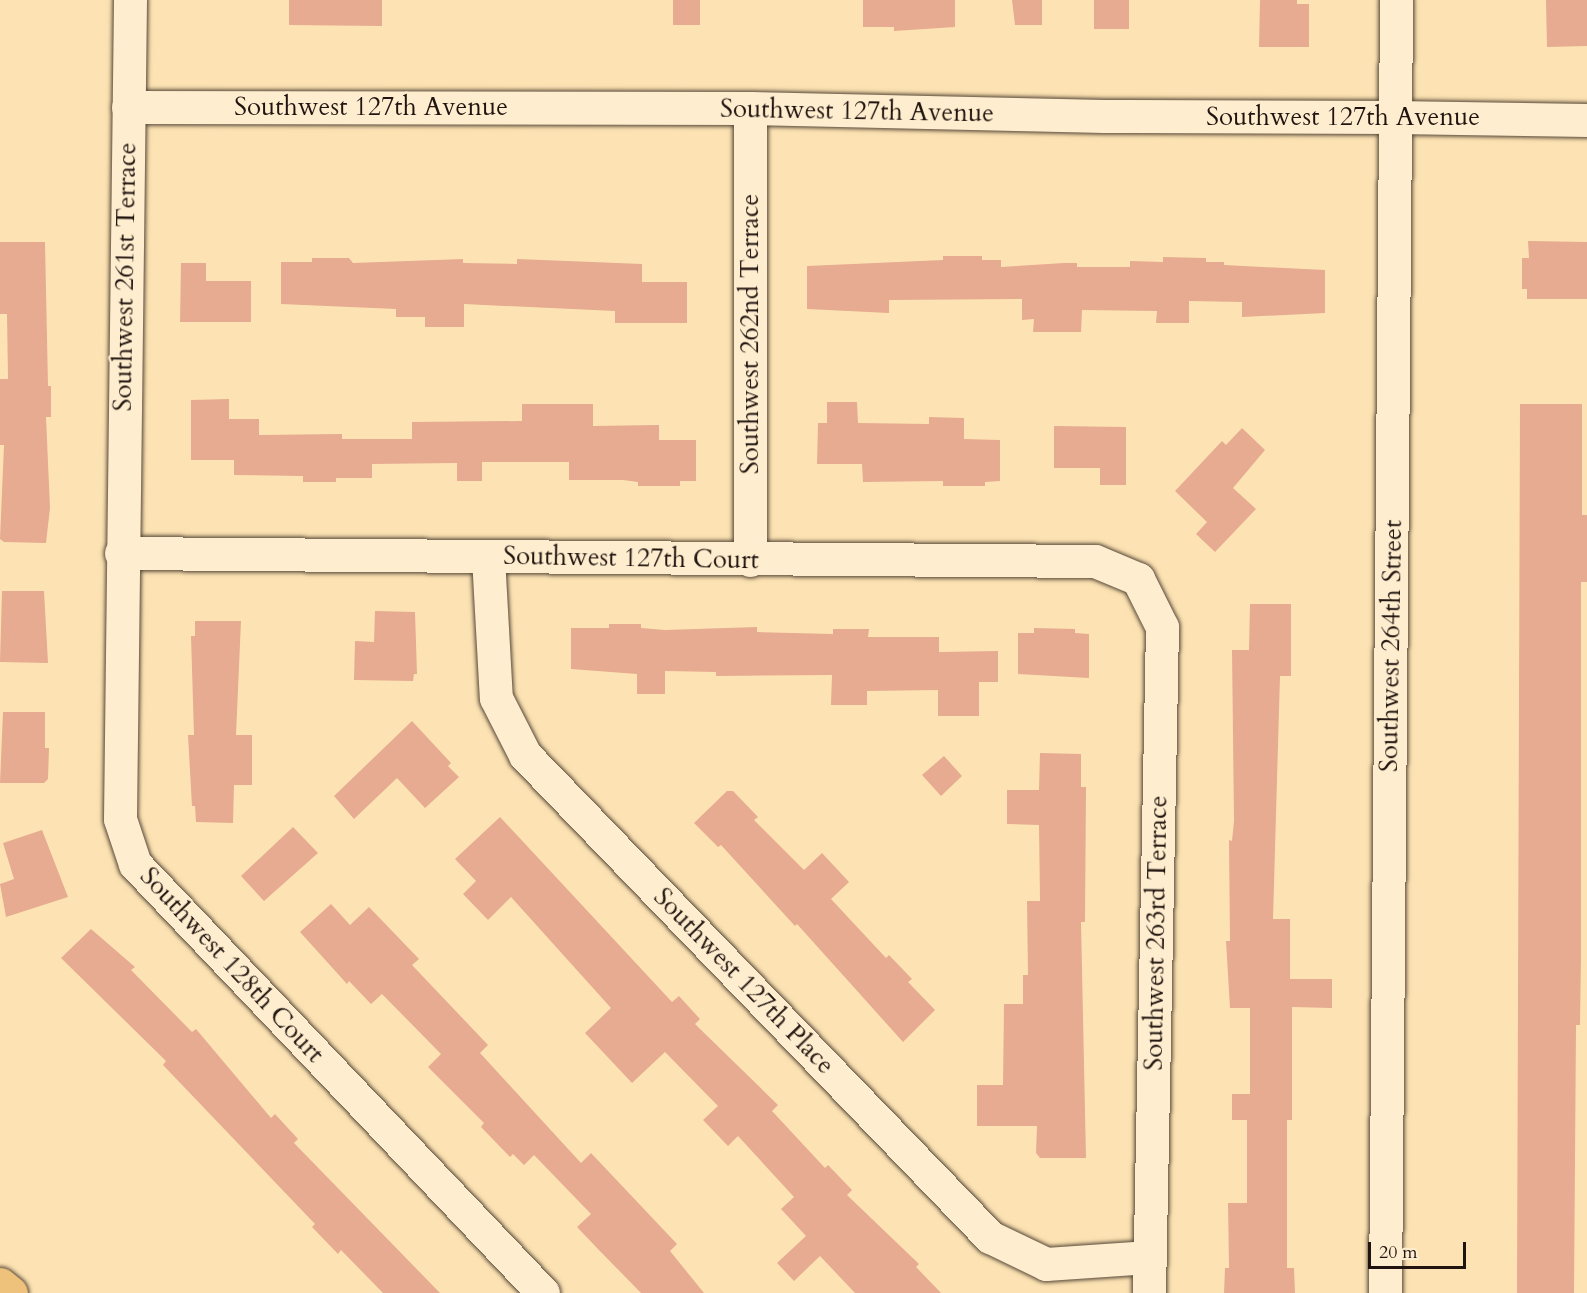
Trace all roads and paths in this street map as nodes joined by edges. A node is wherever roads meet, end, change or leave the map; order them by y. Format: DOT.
graph roads {
  1 [pos="130,0"];
  2 [pos="1396,0"];
  3 [pos="128,107"];
  4 [pos="750,108"];
  5 [pos="1395,117"];
  6 [pos="1587,120"];
  7 [pos="121,553"];
  8 [pos="488,557"];
  9 [pos="750,560"];
  10 [pos="1138,579"];
  11 [pos="1149,1257"];
  12 [pos="0,1284"];
  13 [pos="11,1293"];
  14 [pos="543,1293"];
  15 [pos="1149,1293"];
  16 [pos="1385,1293"];
  1 -- 3 [label="street, Southwest 261st Terrace"];
  2 -- 5 [label="street, Southwest 264th Street"];
  3 -- 4 [label="street, Southwest 127th Avenue"];
  3 -- 7 [label="street, Southwest 261st Terrace"];
  4 -- 5 [label="street, Southwest 127th Avenue"];
  4 -- 9 [label="street, Southwest 262nd Terrace"];
  5 -- 6 [label="street, Southwest 127th Avenue"];
  5 -- 16 [label="street, Southwest 264th Street"];
  7 -- 8 [label="street, Southwest 127th Court"];
  7 -- 14 [label="street, Southwest 128th Court"];
  8 -- 9 [label="street, Southwest 127th Court"];
  8 -- 11 [label="street, Southwest 127th Place"];
  9 -- 10 [label="street, Southwest 127th Court"];
  10 -- 11 [label="street, Southwest 263rd Terrace"];
  11 -- 15 [label="street, Southwest 263rd Terrace"];
  12 -- 13 [label="highway"];
}
